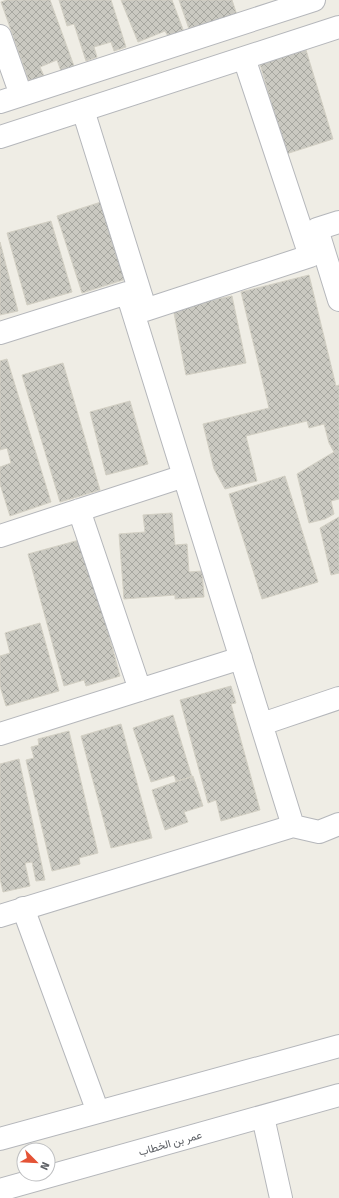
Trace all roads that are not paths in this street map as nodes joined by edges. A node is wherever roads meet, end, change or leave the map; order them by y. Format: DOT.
graph roads {
  1 [pos="314,0"];
  2 [pos="339,27"];
  3 [pos="0,36"];
  4 [pos="244,58"];
  5 [pos="21,95"];
  6 [pos="0,102"];
  7 [pos="83,110"];
  8 [pos="0,137"];
  9 [pos="339,222"];
  10 [pos="316,229"];
  11 [pos="310,256"];
  12 [pos="127,293"];
  13 [pos="339,300"];
  14 [pos="146,310"];
  15 [pos="0,333"];
  16 [pos="184,476"];
  17 [pos="79,510"];
  18 [pos="0,536"];
  19 [pos="241,658"];
  20 [pos="140,690"];
  21 [pos="339,698"];
  22 [pos="262,724"];
  23 [pos="0,734"];
  24 [pos="339,824"];
  25 [pos="293,826"];
  26 [pos="23,908"];
  27 [pos="0,916"];
  28 [pos="339,1046"];
  29 [pos="339,1095"];
  30 [pos="98,1112"];
  31 [pos="263,1117"];
  32 [pos="0,1139"];
  33 [pos="0,1190"];
  34 [pos="281,1198"];
  1 -- 5 [label="street"];
  2 -- 4 [label="street"];
  3 -- 5 [label="street"];
  4 -- 7 [label="street"];
  4 -- 11 [label="street"];
  5 -- 6 [label="street"];
  7 -- 8 [label="street"];
  7 -- 14 [label="street"];
  9 -- 10 [label="street"];
  10 -- 11 [label="street"];
  10 -- 13 [label="street"];
  11 -- 14 [label="street"];
  12 -- 14 [label="street"];
  12 -- 15 [label="street"];
  12 -- 16 [label="street"];
  16 -- 17 [label="street"];
  16 -- 19 [label="street"];
  17 -- 18 [label="street"];
  17 -- 20 [label="street"];
  19 -- 20 [label="street"];
  19 -- 22 [label="street"];
  20 -- 23 [label="street"];
  21 -- 22 [label="street"];
  22 -- 25 [label="street"];
  24 -- 25 [label="street"];
  25 -- 26 [label="street"];
  26 -- 27 [label="street"];
  26 -- 30 [label="street"];
  28 -- 30 [label="street"];
  29 -- 31 [label="street, عمر بن الخطاب"];
  30 -- 32 [label="street"];
  31 -- 33 [label="street, عمر بن الخطاب"];
  31 -- 34 [label="street"];
}
